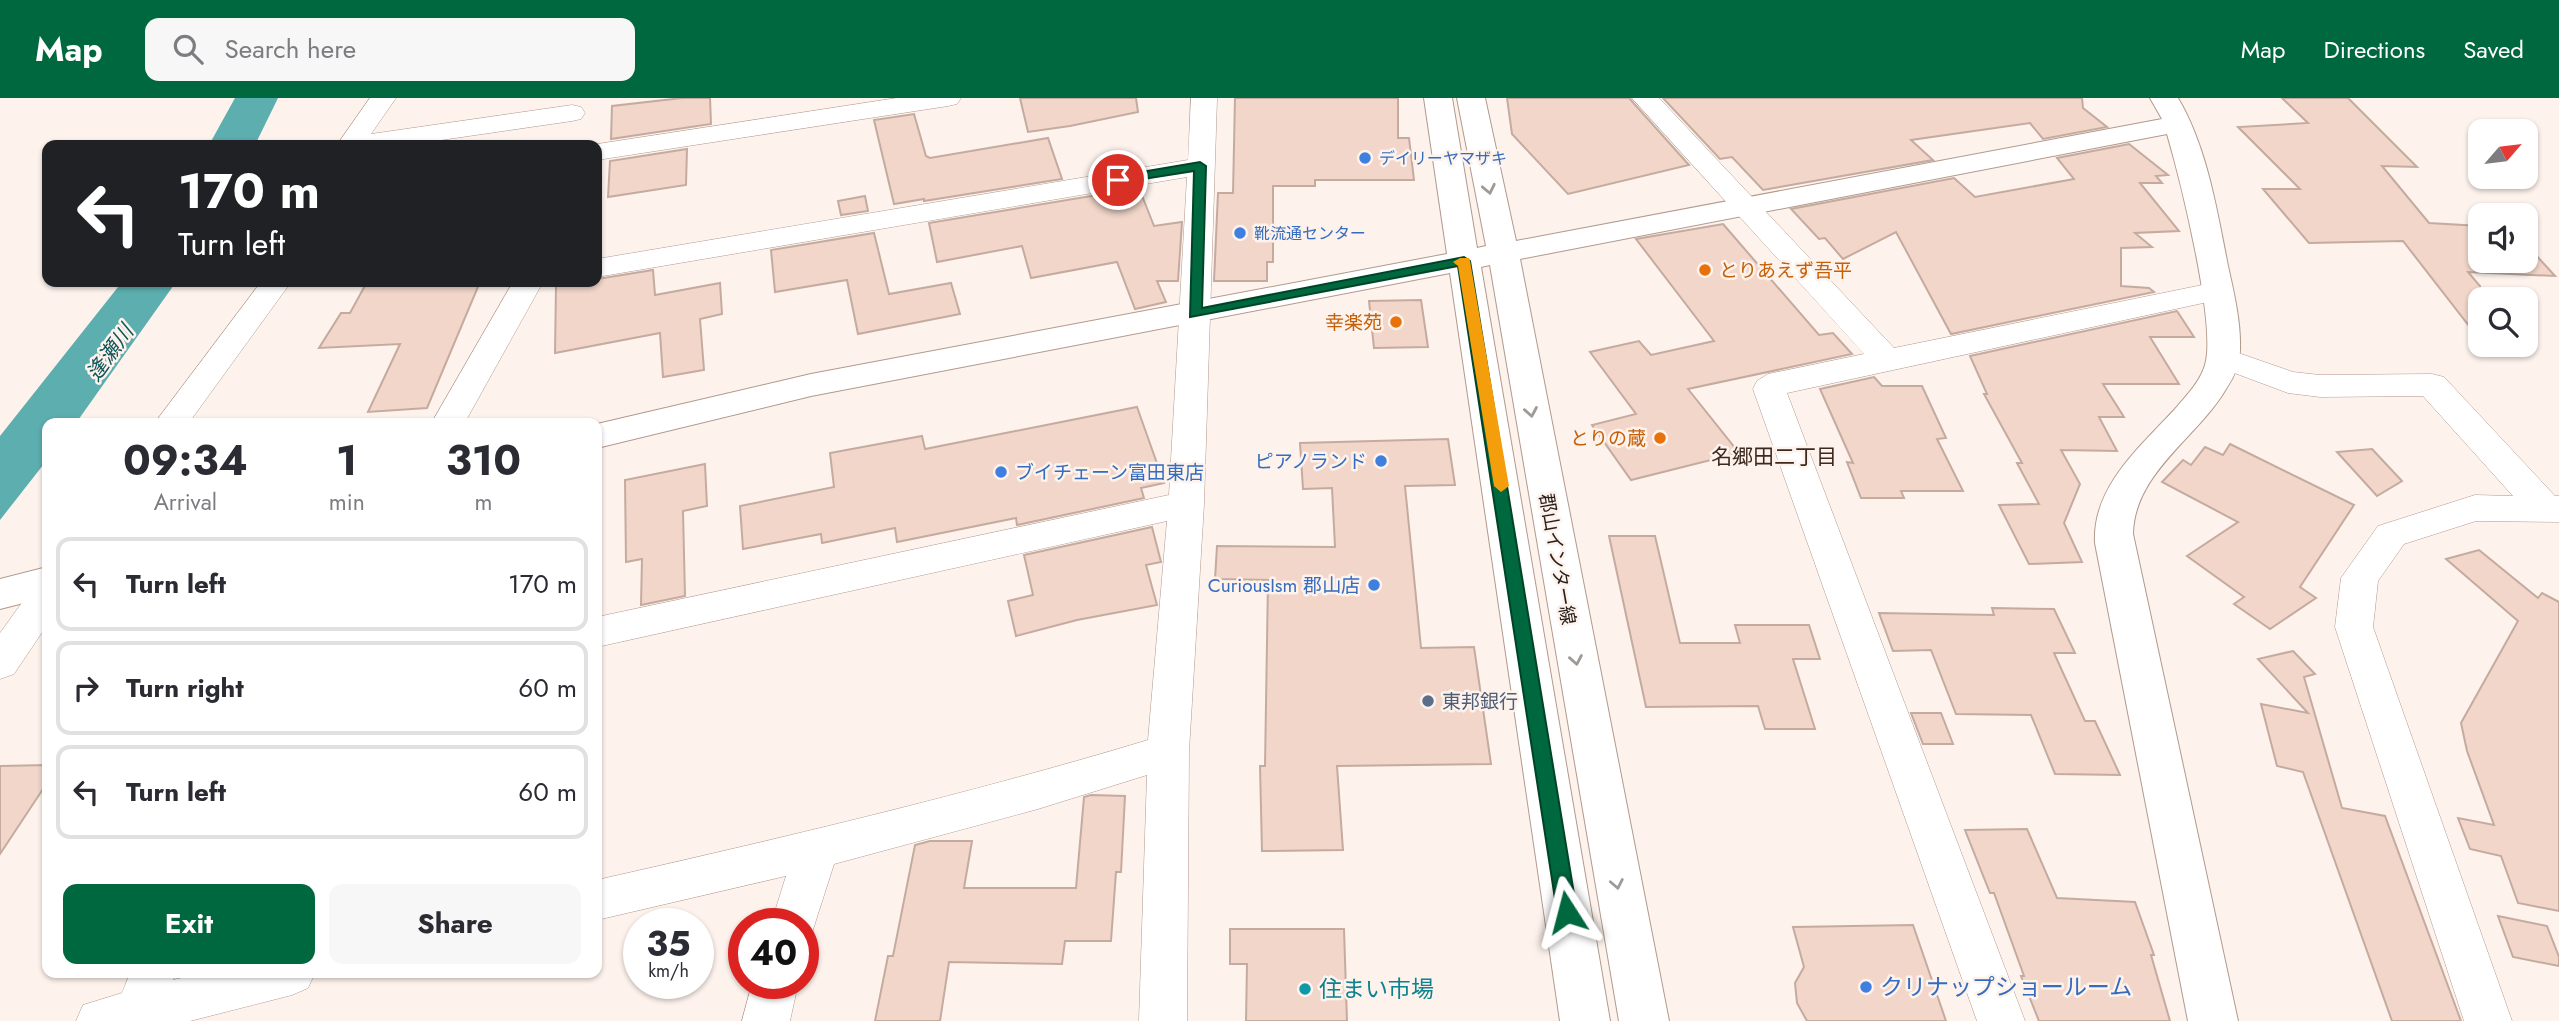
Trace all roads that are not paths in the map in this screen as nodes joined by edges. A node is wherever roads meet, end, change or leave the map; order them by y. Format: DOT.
graph roads {
  1 [pos="383,98"];
  2 [pos="948,98"];
  3 [pos="1204,98"];
  4 [pos="1438,98"];
  5 [pos="1471,98"];
  6 [pos="1645,98"];
  7 [pos="794,110"];
  8 [pos="2171,111"];
  9 [pos="571,115"];
  10 [pos="355,140"];
  11 [pos="388,140"];
  12 [pos="602,151"];
  13 [pos="1200,166"];
  14 [pos="1743,205"];
  15 [pos="1503,253"];
  16 [pos="1464,261"];
  17 [pos="602,267"];
  18 [pos="272,287"];
  19 [pos="525,287"];
  20 [pos="2217,291"];
  21 [pos="1195,314"];
  22 [pos="2224,358"];
  23 [pos="1886,359"];
  24 [pos="174,418"];
  25 [pos="450,418"];
  26 [pos="602,435"];
  27 [pos="1186,504"];
  28 [pos="2552,509"];
  29 [pos="42,583"];
  30 [pos="0,594"];
  31 [pos="42,603"];
  32 [pos="602,631"];
  33 [pos="0,663"];
  34 [pos="1168,751"];
  35 [pos="816,850"];
  36 [pos="602,899"];
  37 [pos="799,908"];
  38 [pos="264,978"];
  39 [pos="771,999"];
  40 [pos="130,1002"];
  41 [pos="766,1021"];
  42 [pos="1163,1021"];
  43 [pos="1585,1021"];
  44 [pos="1644,1021"];
  45 [pos="2001,1021"];
  46 [pos="2213,1021"];
  47 [pos="2488,1021"];
  1 -- 10 [label="street"];
  2 -- 7 [label="street"];
  3 -- 13 [label="street"];
  4 -- 16 [label="street"];
  5 -- 15 [label="street, 郡山インター線, one-way"];
  6 -- 14 [label="street"];
  7 -- 12 [label="street"];
  8 -- 14 [label="street"];
  8 -- 20 [label="street"];
  9 -- 11 [label="street"];
  13 -- 17 [label="street"];
  13 -- 21 [label="street"];
  14 -- 15 [label="street"];
  14 -- 23 [label="street"];
  15 -- 16 [label="street"];
  15 -- 44 [label="street, 郡山インター線, one-way"];
  16 -- 21 [label="street"];
  16 -- 43 [label="street"];
  18 -- 24 [label="street"];
  19 -- 25 [label="street"];
  20 -- 22 [label="street"];
  20 -- 23 [label="street"];
  21 -- 26 [label="street"];
  21 -- 27 [label="street"];
  22 -- 28 [label="street"];
  22 -- 46 [label="street"];
  23 -- 45 [label="street"];
  27 -- 32 [label="street"];
  27 -- 34 [label="street"];
  28 -- 47 [label="street"];
  29 -- 30 [label="street"];
  31 -- 33 [label="street"];
  34 -- 35 [label="street"];
  34 -- 42 [label="street"];
  35 -- 36 [label="street"];
  35 -- 37 [label="street"];
  38 -- 40 [label="street"];
  39 -- 41 [label="street"];
}
